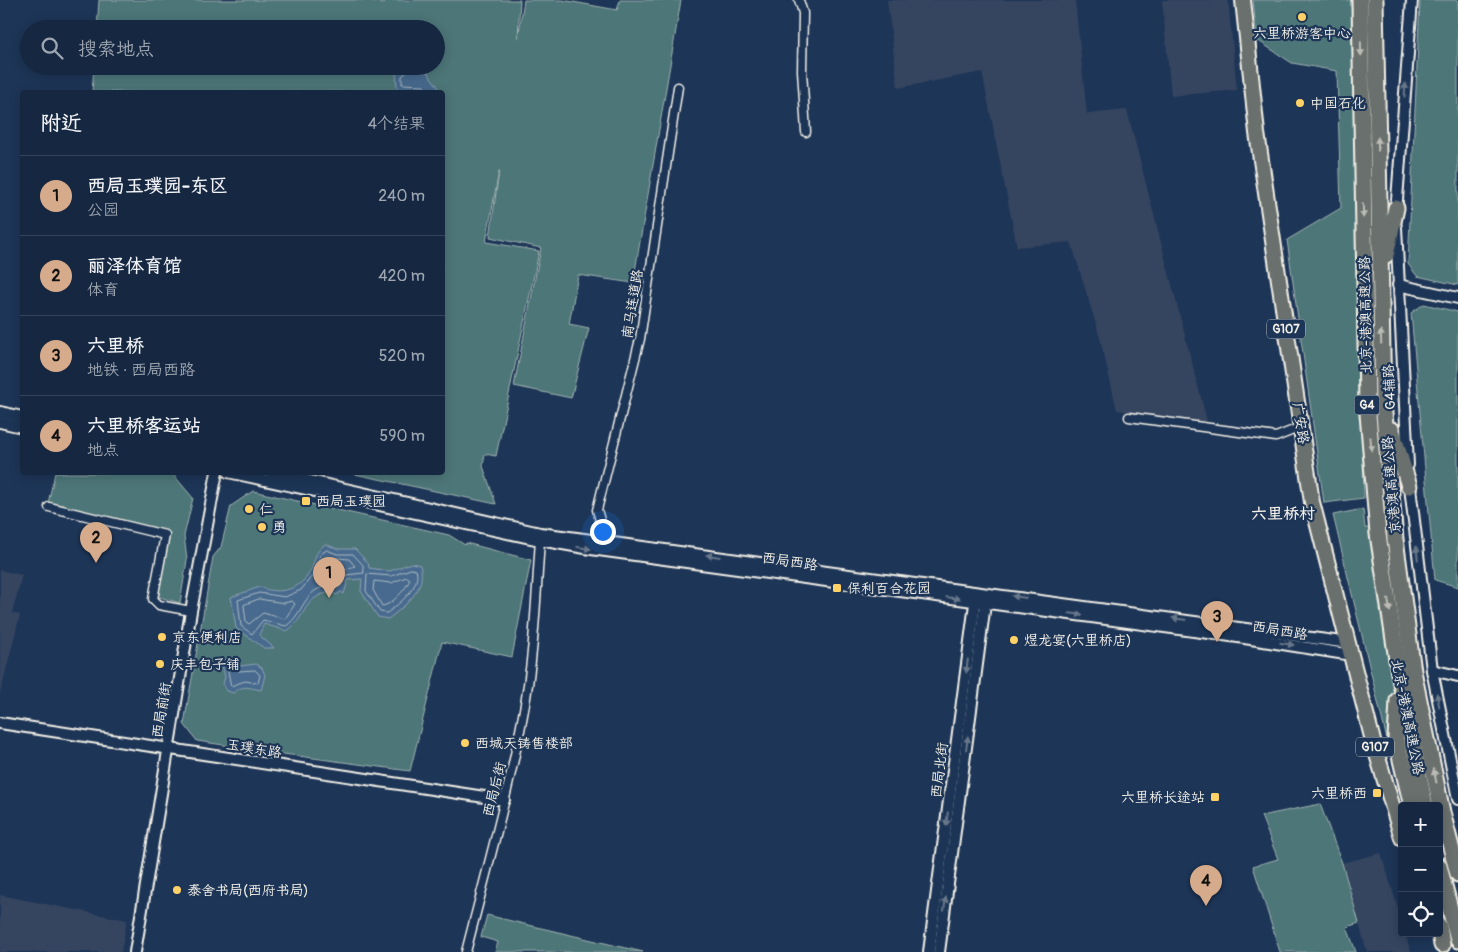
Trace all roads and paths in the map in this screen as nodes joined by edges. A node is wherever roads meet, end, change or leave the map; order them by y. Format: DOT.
graph roads {
  1 [pos="799,0"];
  2 [pos="1243,0"];
  3 [pos="1360,0"];
  4 [pos="1375,0"];
  5 [pos="1412,0"];
  6 [pos="678,87"];
  7 [pos="806,132"];
  8 [pos="1396,208"];
  9 [pos="1380,281"];
  10 [pos="1398,285"];
  11 [pos="1458,298"];
  12 [pos="1383,402"];
  13 [pos="0,412"];
  14 [pos="20,417"];
  15 [pos="1128,417"];
  16 [pos="0,422"];
  17 [pos="20,427"];
  18 [pos="1301,427"];
  19 [pos="216,475"];
  20 [pos="242,475"];
  21 [pos="283,475"];
  22 [pos="1409,486"];
  23 [pos="49,507"];
  24 [pos="600,520"];
  25 [pos="540,540"];
  26 [pos="981,596"];
  27 [pos="191,611"];
  28 [pos="1350,649"];
  29 [pos="1432,670"];
  30 [pos="1399,673"];
  31 [pos="1458,676"];
  32 [pos="0,723"];
  33 [pos="168,749"];
  34 [pos="504,800"];
  35 [pos="1458,800"];
  36 [pos="1411,802"];
  37 [pos="1424,802"];
  38 [pos="1398,825"];
  39 [pos="1458,874"];
  40 [pos="1443,882"];
  41 [pos="1458,940"];
  42 [pos="135,952"];
  43 [pos="466,952"];
  44 [pos="929,952"];
  45 [pos="939,952"];
  1 -- 7 [label="street"];
  2 -- 18 [label="highway, 广安路 / G107"];
  3 -- 30 [label="highway, 北京-港澳高速公路 / G4, one-way"];
  9 -- 4 [label="highway, 京港澳高速公路 / G4, one-way"];
  8 -- 5 [label="street, G4辅路, one-way"];
  6 -- 24 [label="street, 南马连道路"];
  8 -- 9 [label="highway"];
  8 -- 10 [label="street, G4辅路"];
  12 -- 9 [label="highway, 京港澳高速公路 / G4, one-way"];
  10 -- 11 [label="street"];
  10 -- 22 [label="street, G4辅路"];
  12 -- 22 [label="highway"];
  39 -- 12 [label="highway, 京港澳高速公路 / G4, one-way"];
  13 -- 14 [label="street"];
  15 -- 18 [label="street"];
  16 -- 17 [label="street"];
  18 -- 28 [label="highway, 广安路 / G107"];
  19 -- 27 [label="street, 西局前街"];
  20 -- 25 [label="street, 西局西路"];
  26 -- 21 [label="street, 西局西路, one-way"];
  29 -- 22 [label="street, G4辅路, one-way"];
  23 -- 27 [label="street"];
  25 -- 26 [label="street, 西局西路, one-way"];
  25 -- 34 [label="street, 西局后街"];
  26 -- 28 [label="street, 西局西路"];
  26 -- 44 [label="street, 西局北街, one-way"];
  45 -- 26 [label="street, 西局北街, one-way"];
  27 -- 33 [label="street, 西局前街"];
  28 -- 38 [label="highway, 广安路 / G107"];
  29 -- 31 [label="street"];
  35 -- 29 [label="street, G4辅路, one-way"];
  30 -- 36 [label="highway"];
  30 -- 37 [label="highway, 北京-港澳高速公路 / G4"];
  32 -- 33 [label="street, 玉璞东路"];
  33 -- 34 [label="street, 玉璞东路"];
  33 -- 42 [label="street, 西局前街"];
  34 -- 43 [label="street, 西局后街"];
  40 -- 41 [label="highway"];
}
